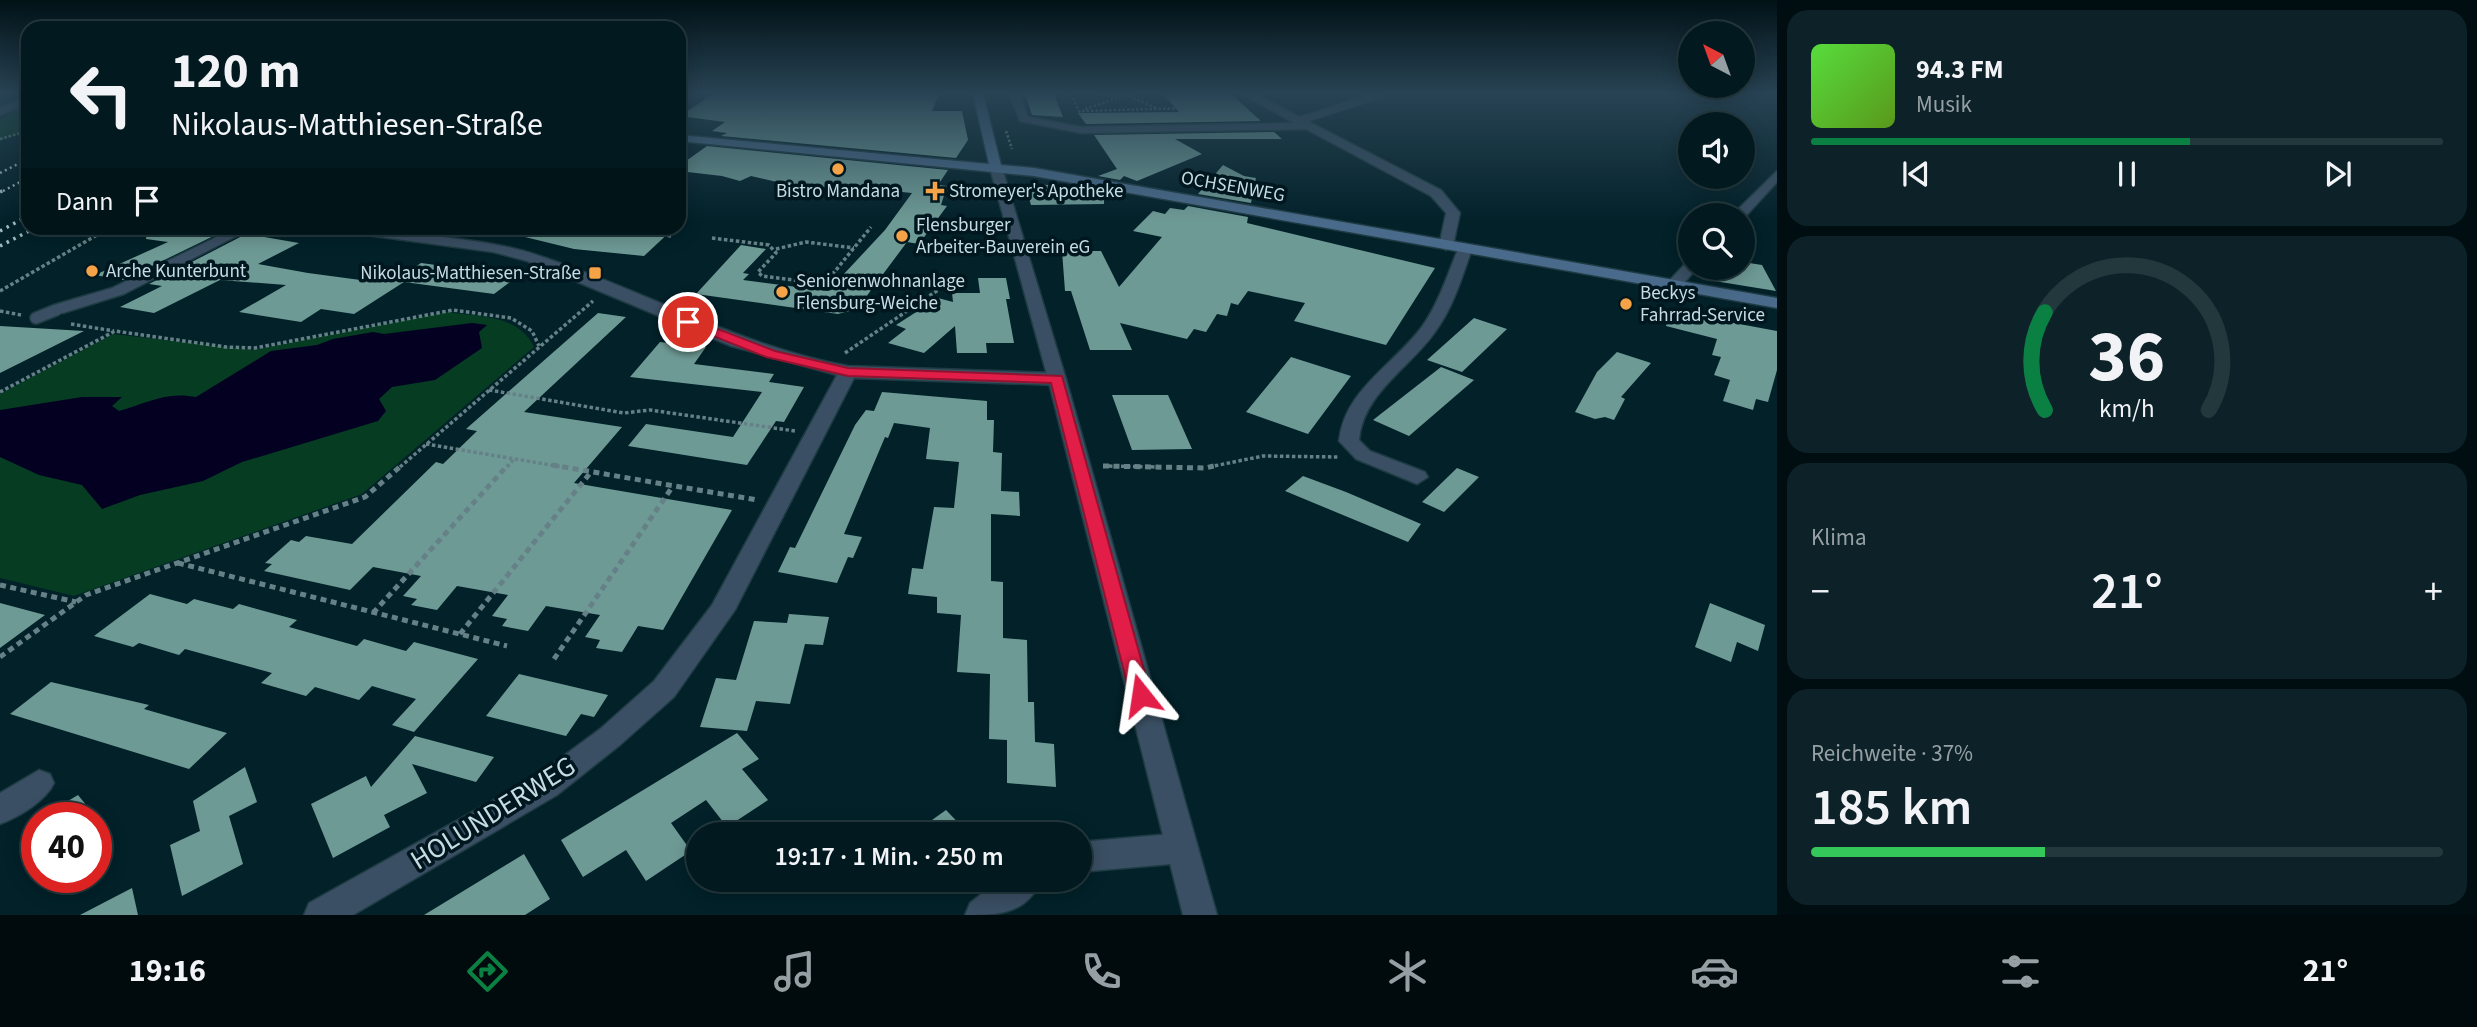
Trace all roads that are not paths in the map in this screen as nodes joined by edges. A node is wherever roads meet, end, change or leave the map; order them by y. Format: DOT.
graph roads {
  1 [pos="988,137"];
  2 [pos="1329,137"];
  3 [pos="686,139"];
  4 [pos="996,168"];
  5 [pos="1777,175"];
  6 [pos="1750,203"];
  7 [pos="231,235"];
  8 [pos="396,235"];
  9 [pos="1455,248"];
  10 [pos="1678,280"];
  11 [pos="1674,285"];
  12 [pos="1777,303"];
  13 [pos="63,309"];
  14 [pos="36,318"];
  15 [pos="836,370"];
  16 [pos="1057,379"];
  17 [pos="1417,477"];
  18 [pos="38,783"];
  19 [pos="0,810"];
  20 [pos="1182,848"];
  21 [pos="1092,856"];
  22 [pos="1010,892"];
  23 [pos="321,915"];
  24 [pos="982,915"];
  25 [pos="1200,915"];
  1 -- 4 [label="main road"];
  2 -- 9 [label="street"];
  3 -- 4 [label="main road, OCHSENWEG"];
  4 -- 9 [label="main road, OCHSENWEG"];
  4 -- 16 [label="street"];
  5 -- 6 [label="street"];
  7 -- 13 [label="street"];
  8 -- 15 [label="street"];
  9 -- 11 [label="main road, OCHSENWEG"];
  9 -- 17 [label="street"];
  10 -- 11 [label="street"];
  11 -- 12 [label="main road, OCHSENWEG"];
  13 -- 14 [label="lane"];
  15 -- 16 [label="street"];
  15 -- 23 [label="street, HOLUNDERWEG"];
  16 -- 20 [label="street"];
  18 -- 19 [label="street"];
  20 -- 21 [label="street"];
  20 -- 25 [label="street"];
  22 -- 24 [label="street"];
}
